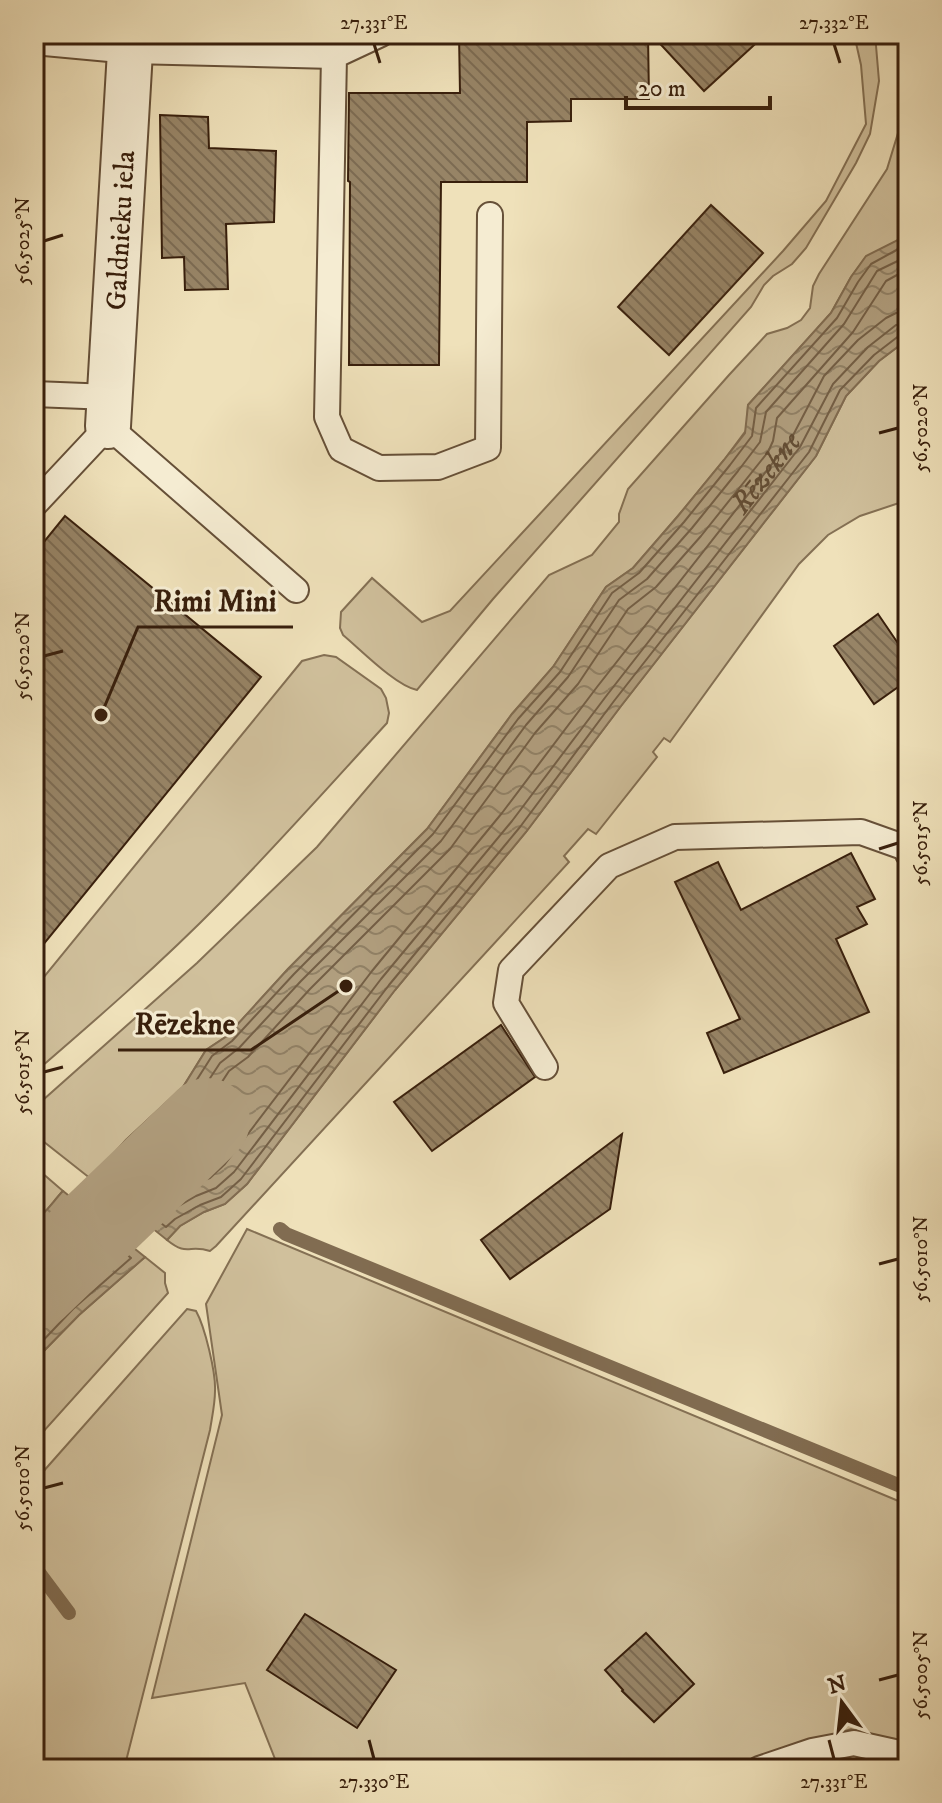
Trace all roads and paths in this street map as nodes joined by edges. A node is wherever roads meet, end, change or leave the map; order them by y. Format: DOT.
graph roads {
  1 [pos="381,34"];
  2 [pos="34,42"];
  3 [pos="131,42"];
  4 [pos="334,56"];
  5 [pos="490,215"];
  6 [pos="34,394"];
  7 [pos="109,412"];
  8 [pos="34,505"];
  9 [pos="296,590"];
  10 [pos="908,854"];
  11 [pos="545,1067"];
  12 [pos="908,1755"];
  13 [pos="759,1769"];
  1 -- 4 [label="lane"];
  2 -- 3 [label="lane"];
  3 -- 4 [label="lane"];
  3 -- 7 [label="street, Galdnieku iela"];
  4 -- 5 [label="lane"];
  6 -- 7 [label="lane"];
  7 -- 8 [label="lane"];
  7 -- 9 [label="lane"];
  10 -- 11 [label="lane"];
  12 -- 13 [label="lane"];
}
